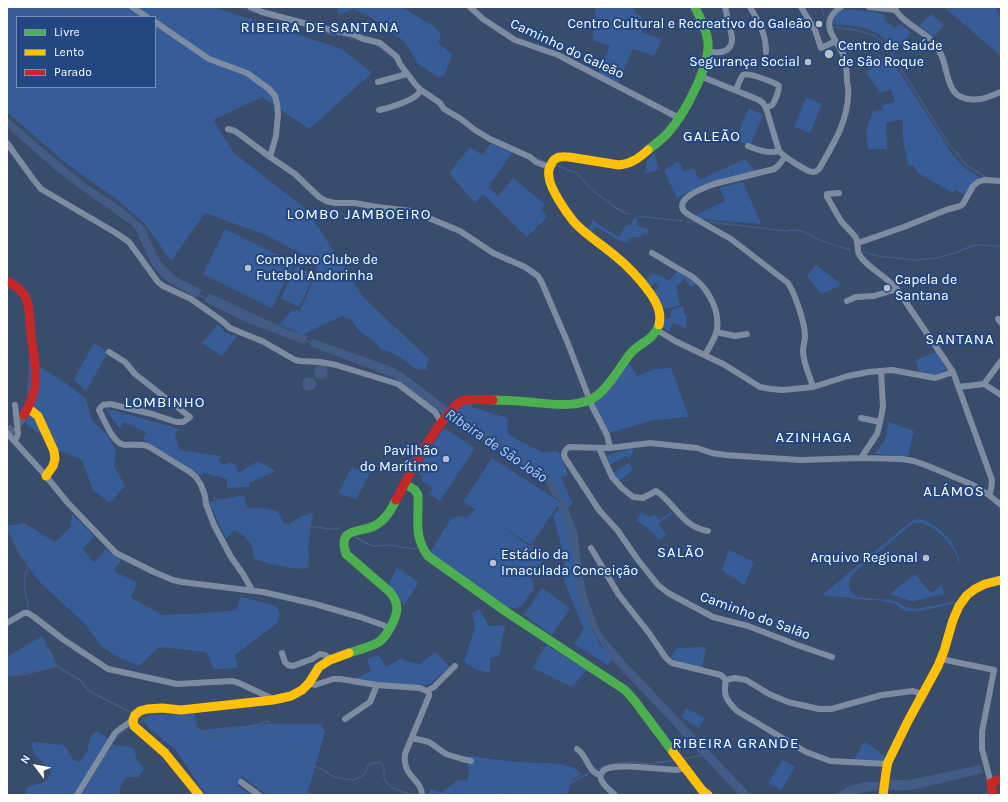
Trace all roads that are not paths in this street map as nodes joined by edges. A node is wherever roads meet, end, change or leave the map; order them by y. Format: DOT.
graph roads {
  1 [pos="132,7"];
  2 [pos="250,7"];
  3 [pos="470,7"];
  4 [pos="695,7"];
  5 [pos="725,7"];
  6 [pos="750,7"];
  7 [pos="801,7"];
  8 [pos="841,7"];
  9 [pos="868,7"];
  10 [pos="895,9"];
  11 [pos="146,16"];
  12 [pos="156,23"];
  13 [pos="834,38"];
  14 [pos="708,51"];
  15 [pos="766,52"];
  16 [pos="407,74"];
  17 [pos="700,76"];
  18 [pos="378,82"];
  19 [pos="421,90"];
  20 [pos="736,90"];
  21 [pos="1001,92"];
  22 [pos="766,108"];
  23 [pos="379,110"];
  24 [pos="679,118"];
  25 [pos="228,129"];
  26 [pos="7,143"];
  27 [pos="748,146"];
  28 [pos="779,151"];
  29 [pos="270,157"];
  30 [pos="785,157"];
  31 [pos="551,164"];
  32 [pos="1001,181"];
  33 [pos="839,192"];
  34 [pos="858,243"];
  35 [pos="652,253"];
  36 [pos="7,280"];
  37 [pos="897,289"];
  38 [pos="847,301"];
  39 [pos="657,330"];
  40 [pos="716,332"];
  41 [pos="747,334"];
  42 [pos="109,352"];
  43 [pos="123,353"];
  44 [pos="706,355"];
  45 [pos="1001,360"];
  46 [pos="125,362"];
  47 [pos="881,371"];
  48 [pos="953,372"];
  49 [pos="984,384"];
  50 [pos="813,387"];
  51 [pos="959,387"];
  52 [pos="1001,395"];
  53 [pos="590,400"];
  54 [pos="15,405"];
  55 [pos="861,418"];
  56 [pos="444,420"];
  57 [pos="880,422"];
  58 [pos="7,433"];
  59 [pos="14,441"];
  60 [pos="599,448"];
  61 [pos="610,448"];
  62 [pos="861,458"];
  63 [pos="46,476"];
  64 [pos="405,484"];
  65 [pos="989,495"];
  66 [pos="1001,505"];
  67 [pos="708,531"];
  68 [pos="591,548"];
  69 [pos="1001,580"];
  70 [pos="252,590"];
  71 [pos="7,623"];
  72 [pos="390,629"];
  73 [pos="282,653"];
  74 [pos="832,657"];
  75 [pos="941,659"];
  76 [pos="330,660"];
  77 [pos="455,666"];
  78 [pos="726,680"];
  79 [pos="309,683"];
  80 [pos="377,685"];
  81 [pos="428,694"];
  82 [pos="923,695"];
  83 [pos="273,700"];
  84 [pos="133,720"];
  85 [pos="345,720"];
  86 [pos="412,738"];
  87 [pos="577,749"];
  88 [pos="471,760"];
  89 [pos="888,764"];
  90 [pos="684,767"];
  91 [pos="600,775"];
  92 [pos="1001,779"];
  93 [pos="241,782"];
  94 [pos="990,783"];
  95 [pos="77,795"];
  96 [pos="199,795"];
  97 [pos="258,795"];
  98 [pos="422,795"];
  99 [pos="615,795"];
  100 [pos="708,795"];
  101 [pos="883,795"];
  102 [pos="993,795"];
  1 -- 11 [label="street"];
  2 -- 16 [label="street"];
  3 -- 24 [label="street, Caminho do Galeão"];
  4 -- 14 [label="main road"];
  5 -- 14 [label="street"];
  6 -- 15 [label="street"];
  7 -- 13 [label="street"];
  8 -- 13 [label="street"];
  9 -- 10 [label="street"];
  10 -- 21 [label="street"];
  12 -- 29 [label="street"];
  13 -- 30 [label="street"];
  14 -- 17 [label="main road"];
  16 -- 18 [label="street"];
  16 -- 19 [label="street"];
  17 -- 20 [label="street"];
  17 -- 24 [label="main road"];
  19 -- 23 [label="street"];
  19 -- 31 [label="street"];
  20 -- 22 [label="street"];
  20 -- 22 [label="street"];
  22 -- 28 [label="street"];
  24 -- 31 [label="main road"];
  25 -- 29 [label="street"];
  26 -- 56 [label="street"];
  27 -- 28 [label="street"];
  28 -- 30 [label="street"];
  29 -- 53 [label="street"];
  30 -- 50 [label="street"];
  31 -- 39 [label="main road"];
  32 -- 34 [label="street"];
  33 -- 34 [label="street"];
  34 -- 37 [label="street"];
  35 -- 40 [label="street"];
  36 -- 63 [label="main road"];
  37 -- 38 [label="street"];
  37 -- 48 [label="street"];
  39 -- 44 [label="street"];
  39 -- 53 [label="main road"];
  40 -- 41 [label="street"];
  40 -- 44 [label="street"];
  42 -- 46 [label="street"];
  43 -- 46 [label="street"];
  44 -- 50 [label="street"];
  45 -- 49 [label="street"];
  46 -- 70 [label="street"];
  47 -- 48 [label="street"];
  47 -- 50 [label="street"];
  47 -- 57 [label="street"];
  48 -- 51 [label="street"];
  49 -- 51 [label="street"];
  49 -- 52 [label="street"];
  51 -- 65 [label="street"];
  53 -- 56 [label="main road"];
  53 -- 61 [label="street"];
  54 -- 59 [label="street"];
  55 -- 57 [label="street"];
  56 -- 64 [label="main road"];
  57 -- 62 [label="street"];
  58 -- 59 [label="street"];
  59 -- 63 [label="street"];
  60 -- 61 [label="street"];
  60 -- 67 [label="street"];
  60 -- 74 [label="street, Caminho do Salão"];
  61 -- 62 [label="street"];
  62 -- 65 [label="street"];
  63 -- 70 [label="street"];
  64 -- 72 [label="main road"];
  64 -- 90 [label="main road"];
  65 -- 66 [label="street"];
  68 -- 78 [label="street"];
  69 -- 75 [label="main road"];
  70 -- 72 [label="street"];
  71 -- 83 [label="street"];
  72 -- 76 [label="main road"];
  73 -- 76 [label="street"];
  75 -- 82 [label="main road"];
  75 -- 94 [label="street"];
  76 -- 79 [label="main road"];
  77 -- 81 [label="street"];
  78 -- 82 [label="street"];
  78 -- 89 [label="street"];
  79 -- 80 [label="street"];
  79 -- 83 [label="main road"];
  80 -- 81 [label="street"];
  80 -- 85 [label="street"];
  81 -- 86 [label="street"];
  82 -- 89 [label="main road"];
  83 -- 84 [label="main road"];
  84 -- 95 [label="street"];
  84 -- 96 [label="main road"];
  86 -- 88 [label="street"];
  86 -- 98 [label="street"];
  87 -- 91 [label="street"];
  89 -- 101 [label="main road"];
  90 -- 91 [label="street"];
  90 -- 100 [label="main road"];
  91 -- 99 [label="street"];
  92 -- 94 [label="main road"];
  93 -- 97 [label="street"];
  94 -- 102 [label="main road"];
}
